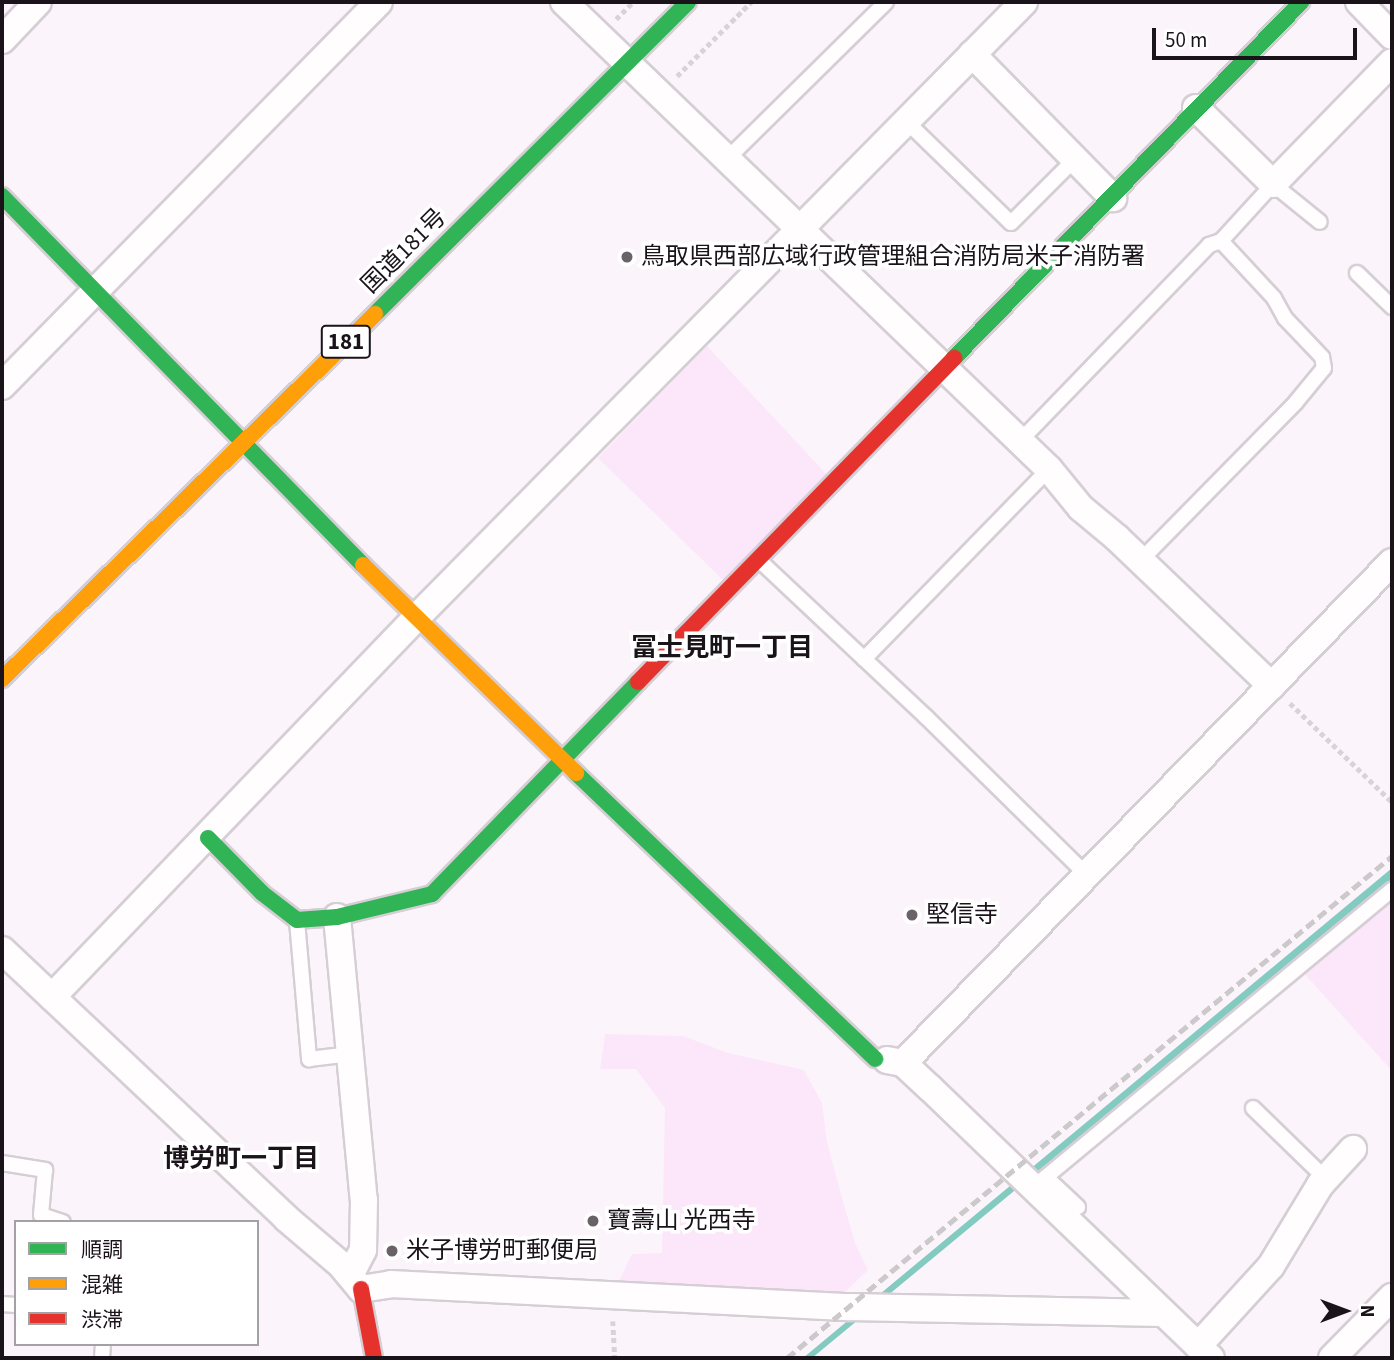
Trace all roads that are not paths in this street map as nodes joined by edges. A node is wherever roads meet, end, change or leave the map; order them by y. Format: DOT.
graph roads {
  1 [pos="38,2"];
  2 [pos="379,2"];
  3 [pos="564,2"];
  4 [pos="688,2"];
  5 [pos="886,2"];
  6 [pos="1024,2"];
  7 [pos="1301,2"];
  8 [pos="1359,2"];
  9 [pos="1392,36"];
  10 [pos="2,40"];
  11 [pos="972,54"];
  12 [pos="626,62"];
  13 [pos="1392,62"];
  14 [pos="1196,108"];
  15 [pos="906,121"];
  16 [pos="727,159"];
  17 [pos="1075,159"];
  18 [pos="1273,184"];
  19 [pos="2,196"];
  20 [pos="1113,198"];
  21 [pos="1320,222"];
  22 [pos="799,229"];
  23 [pos="1221,241"];
  24 [pos="1357,273"];
  25 [pos="96,289"];
  26 [pos="1392,307"];
  27 [pos="945,369"];
  28 [pos="2,386"];
  29 [pos="1020,441"];
  30 [pos="243,445"];
  31 [pos="1049,470"];
  32 [pos="760,560"];
  33 [pos="1141,560"];
  34 [pos="1392,562"];
  35 [pos="415,619"];
  36 [pos="864,659"];
  37 [pos="2,679"];
  38 [pos="1272,686"];
  39 [pos="565,760"];
  40 [pos="208,838"];
  41 [pos="1087,875"];
  42 [pos="1392,890"];
  43 [pos="337,917"];
  44 [pos="297,920"];
  45 [pos="2,950"];
  46 [pos="52,998"];
  47 [pos="351,1054"];
  48 [pos="875,1059"];
  49 [pos="903,1063"];
  50 [pos="1253,1108"];
  51 [pos="1353,1149"];
  52 [pos="2,1163"];
  53 [pos="1326,1178"];
  54 [pos="1041,1182"];
  55 [pos="1077,1207"];
  56 [pos="57,1220"];
  57 [pos="355,1282"];
  58 [pos="1392,1297"];
  59 [pos="1163,1312"];
  60 [pos="1205,1352"];
  61 [pos="374,1358"];
  62 [pos="1332,1358"];
  1 -- 10 [label="street"];
  2 -- 25 [label="street"];
  3 -- 12 [label="street"];
  4 -- 12 [label="main road, 国道181号 / 181"];
  5 -- 16 [label="lane"];
  6 -- 11 [label="street"];
  7 -- 14 [label="main road"];
  8 -- 9 [label="street"];
  11 -- 15 [label="street"];
  11 -- 17 [label="street"];
  12 -- 16 [label="street"];
  12 -- 30 [label="main road, 国道181号 / 181"];
  13 -- 18 [label="street"];
  14 -- 18 [label="street"];
  14 -- 20 [label="main road"];
  15 -- 17 [label="lane"];
  15 -- 22 [label="street"];
  16 -- 22 [label="street"];
  17 -- 20 [label="street"];
  18 -- 21 [label="lane"];
  18 -- 23 [label="lane"];
  19 -- 25 [label="main road"];
  20 -- 27 [label="main road"];
  22 -- 27 [label="street"];
  22 -- 35 [label="street"];
  23 -- 29 [label="lane"];
  23 -- 33 [label="lane"];
  24 -- 26 [label="lane"];
  25 -- 28 [label="street"];
  25 -- 30 [label="main road"];
  27 -- 29 [label="street"];
  27 -- 32 [label="main road"];
  29 -- 31 [label="street"];
  30 -- 35 [label="main road"];
  30 -- 37 [label="main road, 国道181号 / 181"];
  31 -- 33 [label="street"];
  31 -- 36 [label="lane"];
  32 -- 36 [label="lane"];
  32 -- 39 [label="main road"];
  33 -- 38 [label="street"];
  34 -- 38 [label="street"];
  35 -- 39 [label="main road"];
  35 -- 40 [label="street"];
  36 -- 41 [label="lane"];
  38 -- 41 [label="street"];
  39 -- 43 [label="main road"];
  39 -- 48 [label="main road"];
  40 -- 44 [label="main road"];
  40 -- 46 [label="street"];
  41 -- 49 [label="street"];
  42 -- 54 [label="lane"];
  43 -- 44 [label="main road"];
  43 -- 47 [label="street"];
  44 -- 47 [label="lane"];
  45 -- 46 [label="street"];
  46 -- 57 [label="street"];
  47 -- 57 [label="street"];
  48 -- 49 [label="street"];
  49 -- 54 [label="street"];
  50 -- 53 [label="lane"];
  51 -- 53 [label="street"];
  52 -- 56 [label="lane"];
  53 -- 60 [label="street"];
  54 -- 55 [label="lane"];
  54 -- 59 [label="street"];
  57 -- 59 [label="street"];
  57 -- 61 [label="main road"];
  58 -- 62 [label="street"];
  59 -- 60 [label="street"];
}
